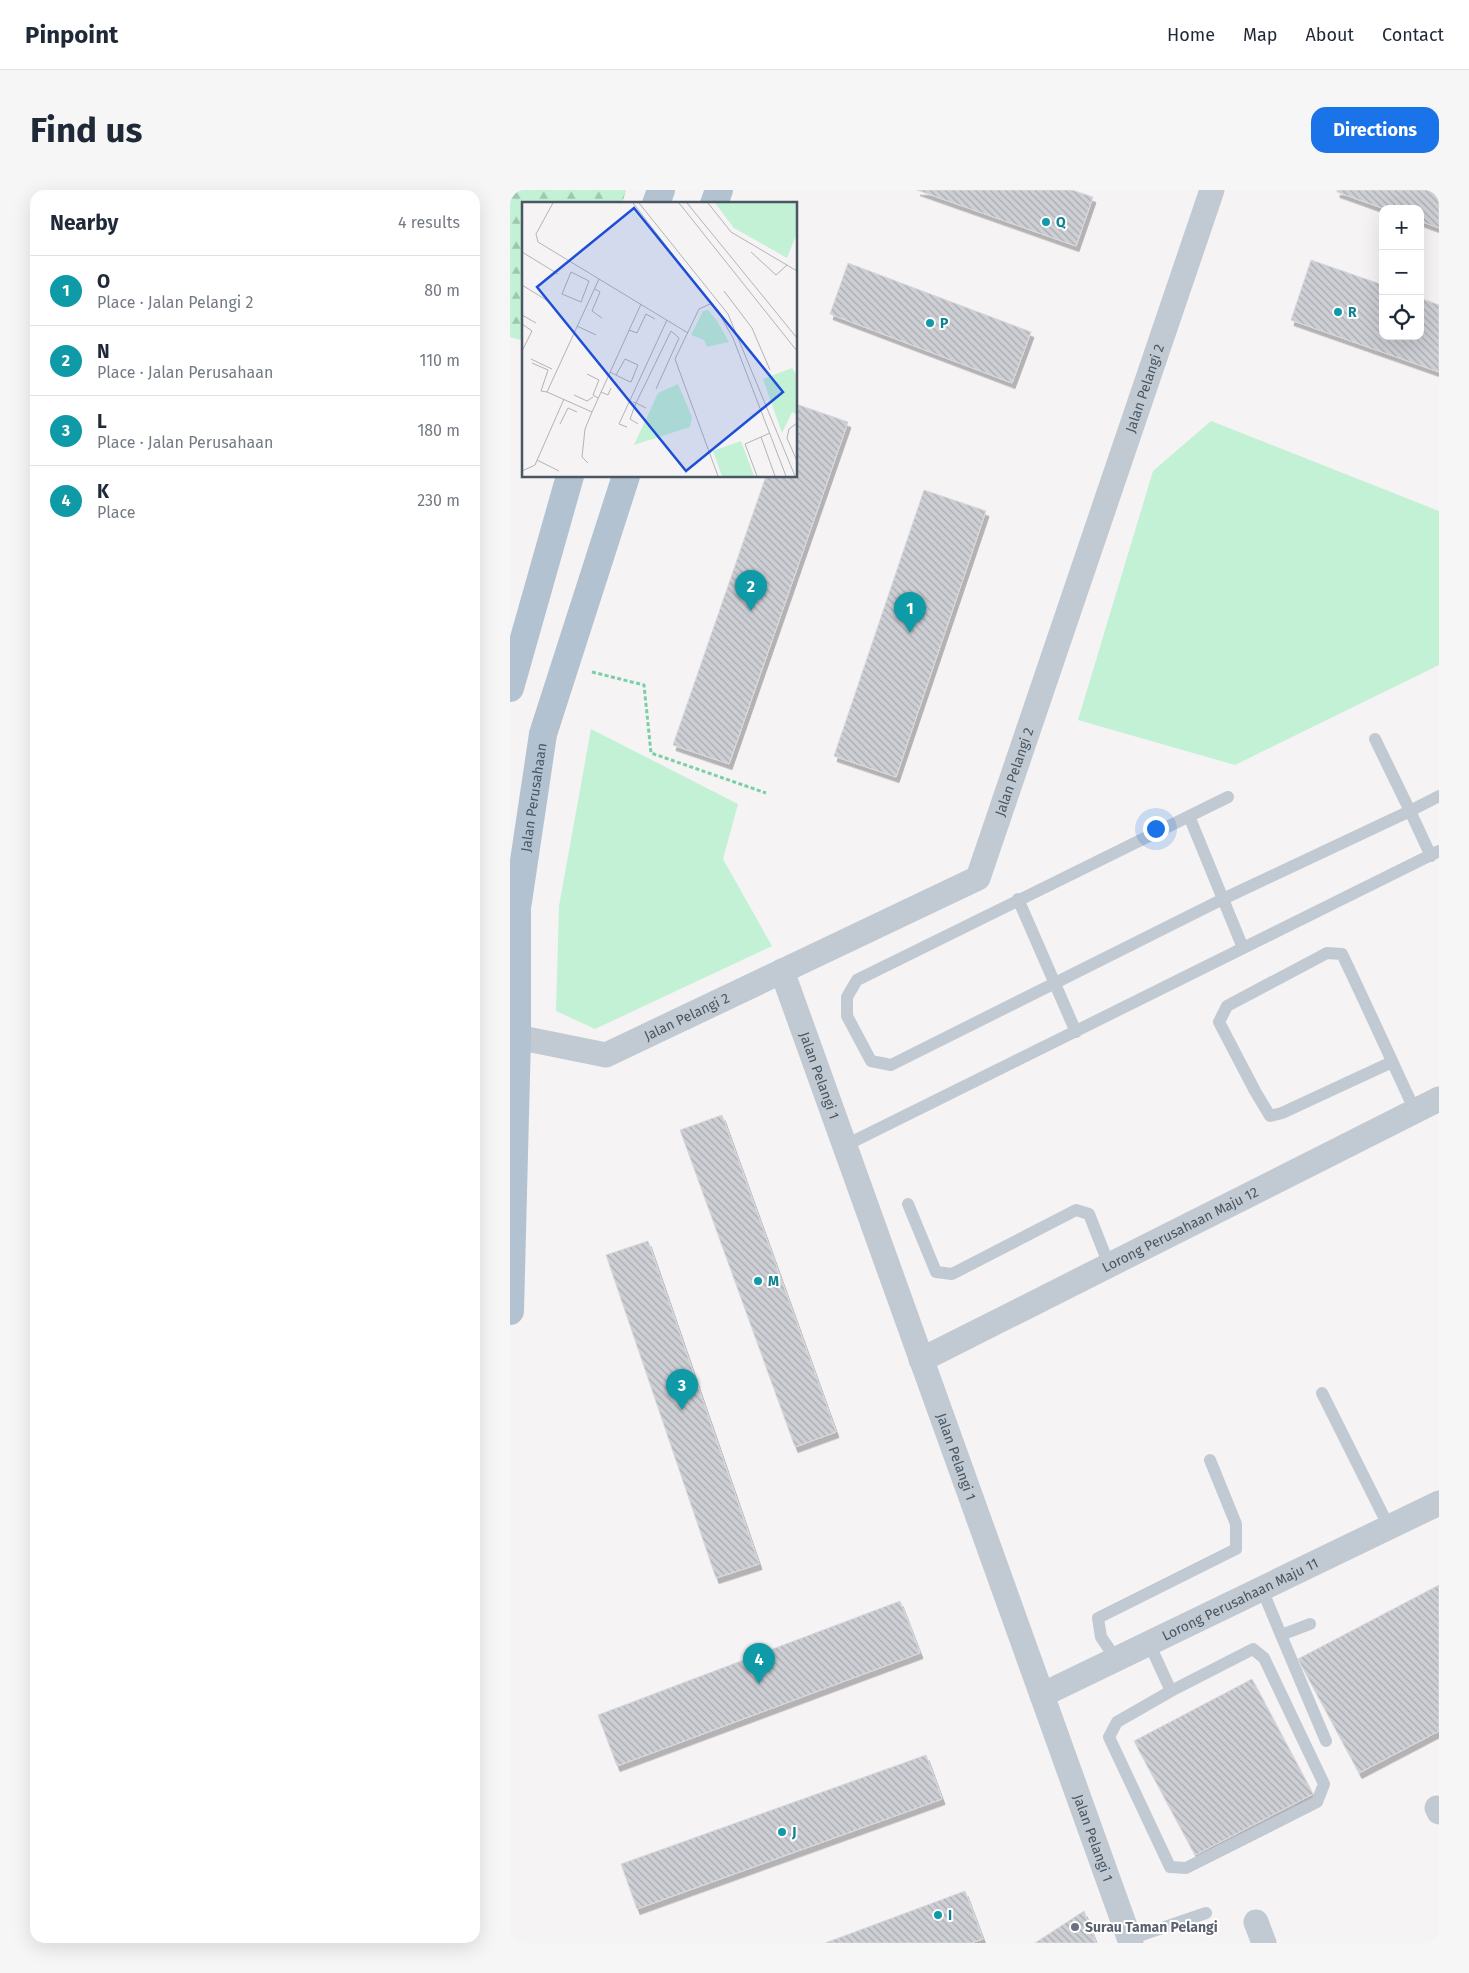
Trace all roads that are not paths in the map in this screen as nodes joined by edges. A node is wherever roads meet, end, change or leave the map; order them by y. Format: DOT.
graph roads {
  1 [pos="661,190"];
  2 [pos="719,190"];
  3 [pos="1212,190"];
  4 [pos="657,202"];
  5 [pos="715,202"];
  6 [pos="569,478"];
  7 [pos="625,478"];
  8 [pos="510,688"];
  9 [pos="1375,740"];
  10 [pos="1439,796"];
  11 [pos="1228,797"];
  12 [pos="1410,811"];
  13 [pos="1189,816"];
  14 [pos="1435,854"];
  15 [pos="1223,899"];
  16 [pos="1018,900"];
  17 [pos="1243,948"];
  18 [pos="782,971"];
  19 [pos="1054,983"];
  20 [pos="1076,1032"];
  21 [pos="517,1037"];
  22 [pos="1392,1062"];
  23 [pos="1439,1099"];
  24 [pos="1415,1111"];
  25 [pos="844,1146"];
  26 [pos="908,1204"];
  27 [pos="1109,1265"];
  28 [pos="510,1311"];
  29 [pos="921,1360"];
  30 [pos="1322,1393"];
  31 [pos="1210,1460"];
  32 [pos="1439,1503"];
  33 [pos="1389,1527"];
  34 [pos="1262,1589"];
  35 [pos="1310,1624"];
  36 [pos="1281,1635"];
  37 [pos="1149,1643"];
  38 [pos="1116,1659"];
  39 [pos="1171,1691"];
  40 [pos="1042,1695"];
  41 [pos="1326,1740"];
  42 [pos="1206,1912"];
  43 [pos="1131,1941"];
  1 -- 4 [label="main road"];
  2 -- 5 [label="main road"];
  3 -- 18 [label="street, Jalan Pelangi 2"];
  6 -- 8 [label="main road"];
  7 -- 21 [label="main road, Jalan Perusahaan"];
  9 -- 12 [label="lane"];
  10 -- 12 [label="lane"];
  11 -- 13 [label="lane"];
  12 -- 14 [label="lane"];
  12 -- 15 [label="lane"];
  13 -- 15 [label="lane"];
  13 -- 16 [label="lane"];
  14 -- 17 [label="lane"];
  15 -- 17 [label="lane"];
  15 -- 19 [label="lane"];
  16 -- 19 [label="lane"];
  16 -- 19 [label="lane"];
  17 -- 20 [label="lane"];
  18 -- 21 [label="street, Jalan Pelangi 2"];
  18 -- 25 [label="street, Jalan Pelangi 1"];
  19 -- 20 [label="lane"];
  20 -- 25 [label="lane"];
  21 -- 28 [label="main road, Jalan Perusahaan"];
  22 -- 22 [label="lane"];
  22 -- 24 [label="lane"];
  23 -- 24 [label="street, Lorong Perusahaan Maju 12"];
  24 -- 27 [label="street, Lorong Perusahaan Maju 12"];
  25 -- 29 [label="street, Jalan Pelangi 1"];
  26 -- 27 [label="lane"];
  27 -- 29 [label="street, Lorong Perusahaan Maju 12"];
  29 -- 40 [label="street, Jalan Pelangi 1"];
  30 -- 33 [label="lane"];
  31 -- 38 [label="lane"];
  32 -- 33 [label="street, Lorong Perusahaan Maju 11"];
  33 -- 34 [label="street, Lorong Perusahaan Maju 11"];
  34 -- 36 [label="lane"];
  34 -- 37 [label="street, Lorong Perusahaan Maju 11"];
  35 -- 36 [label="lane"];
  36 -- 41 [label="lane"];
  37 -- 38 [label="street, Lorong Perusahaan Maju 11"];
  37 -- 39 [label="lane"];
  38 -- 40 [label="street, Lorong Perusahaan Maju 11"];
  39 -- 39 [label="lane"];
  40 -- 43 [label="street, Jalan Pelangi 1"];
  42 -- 43 [label="lane"];
}
